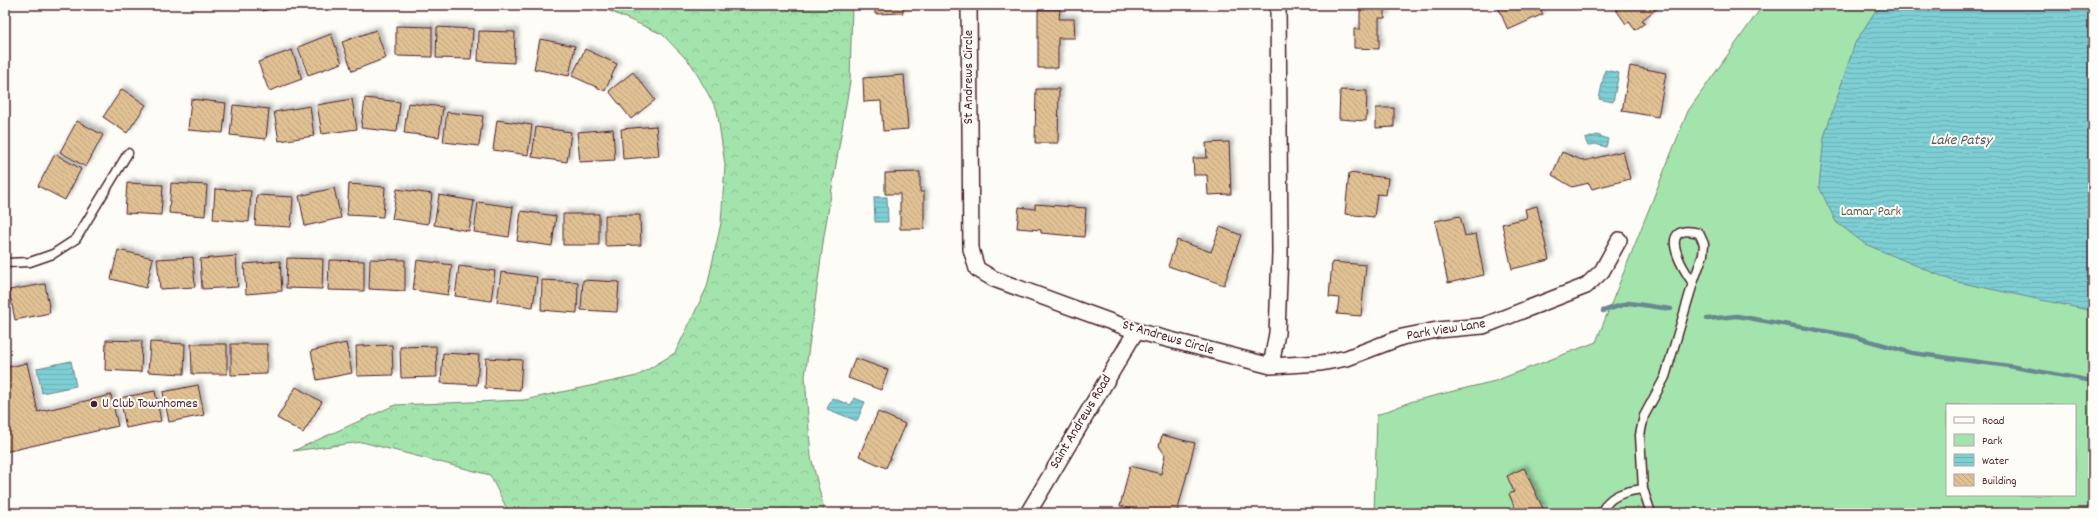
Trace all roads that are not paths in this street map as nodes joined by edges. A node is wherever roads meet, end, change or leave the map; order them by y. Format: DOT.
graph roads {
  1 [pos="969,5"];
  2 [pos="1278,5"];
  3 [pos="128,153"];
  4 [pos="1619,240"];
  5 [pos="5,263"];
  6 [pos="1693,283"];
  7 [pos="1136,331"];
  8 [pos="1270,366"];
  9 [pos="1643,489"];
  10 [pos="1028,513"];
  11 [pos="1602,513"];
  12 [pos="1651,513"];
  1 -- 7 [label="street, St Andrews Circle"];
  2 -- 8 [label="street"];
  3 -- 5 [label="lane"];
  4 -- 8 [label="street, Park View Lane"];
  6 -- 6 [label="lane"];
  6 -- 9 [label="lane"];
  7 -- 8 [label="street, St Andrews Circle"];
  7 -- 10 [label="street, Saint Andrews Road"];
  9 -- 11 [label="lane"];
  9 -- 12 [label="lane"];
}
